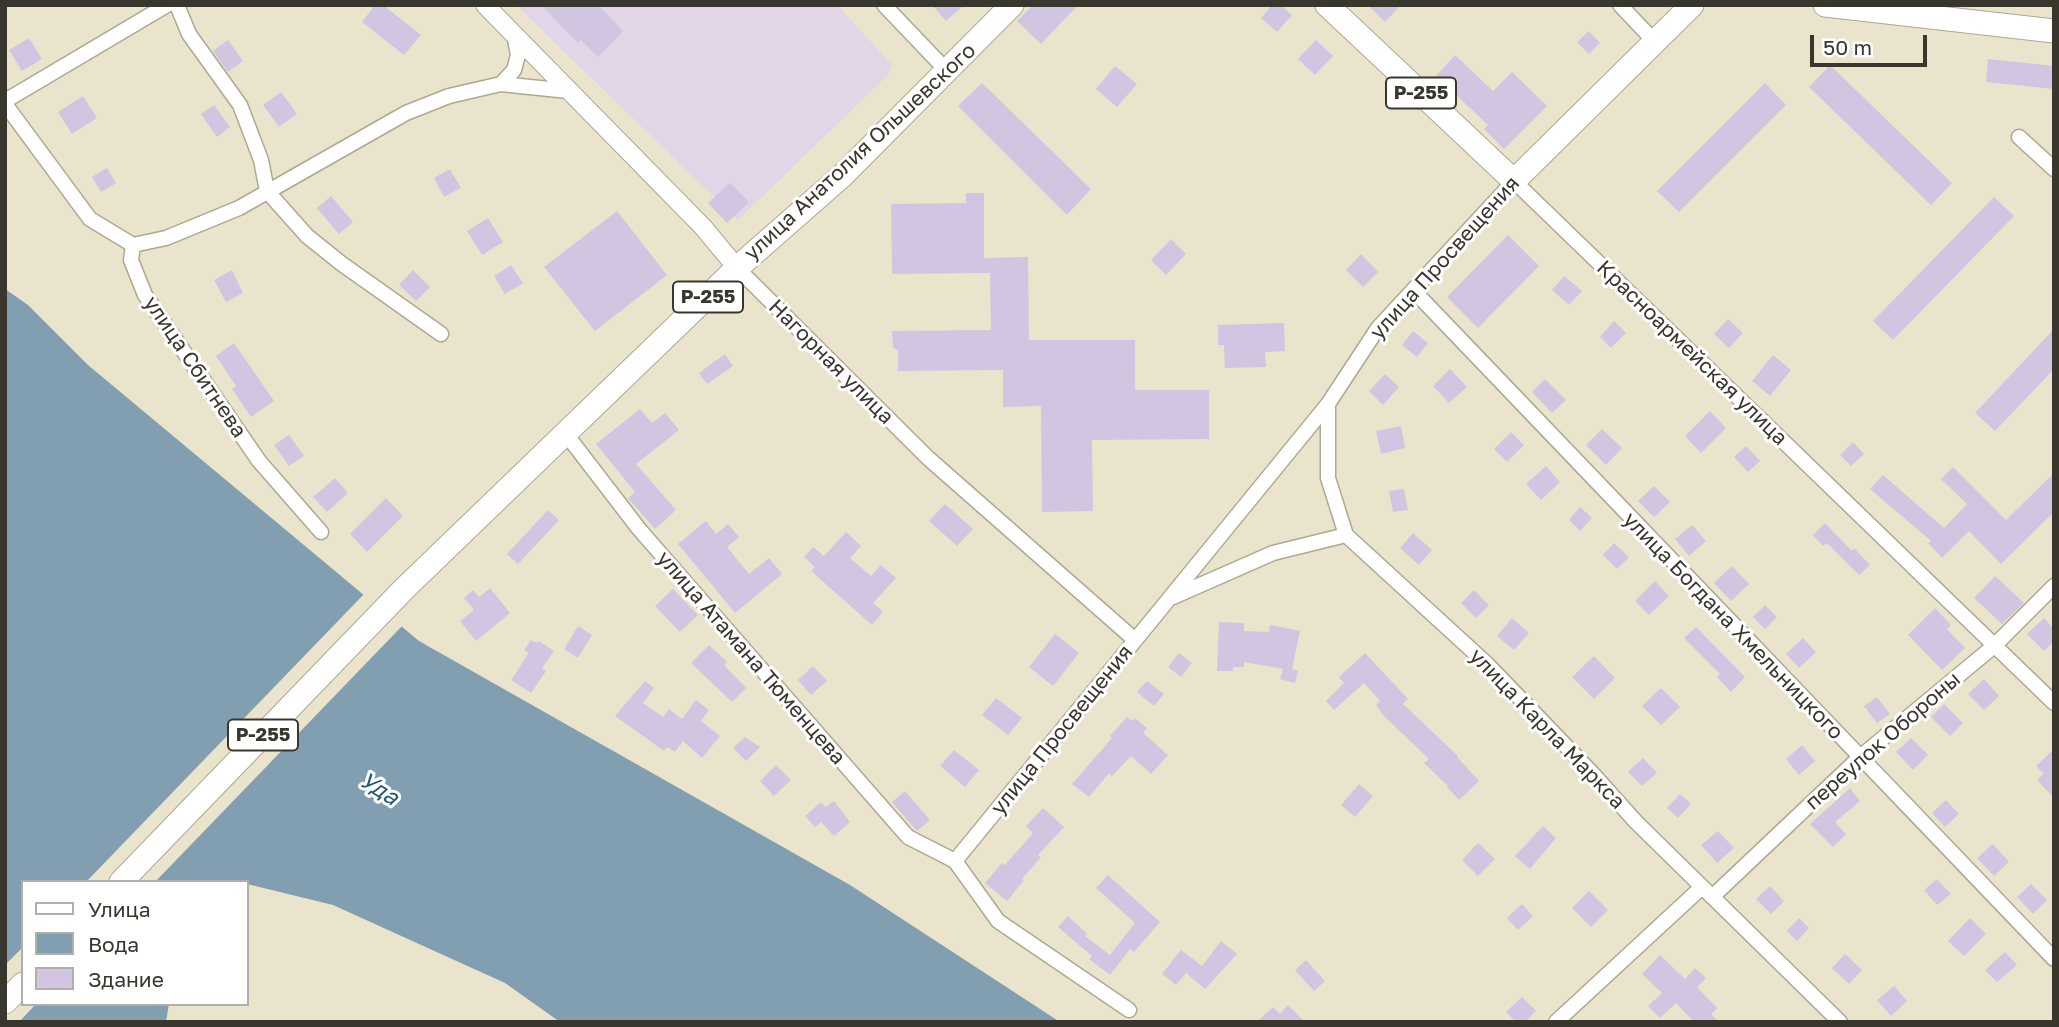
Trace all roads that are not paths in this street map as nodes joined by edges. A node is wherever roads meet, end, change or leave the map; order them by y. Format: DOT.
graph roads {
  1 [pos="167,5"];
  2 [pos="177,5"];
  3 [pos="485,5"];
  4 [pos="884,5"];
  5 [pos="1012,5"];
  6 [pos="1327,5"];
  7 [pos="1620,5"];
  8 [pos="1692,5"];
  9 [pos="1825,5"];
  10 [pos="2054,31"];
  11 [pos="514,34"];
  12 [pos="1654,41"];
  13 [pos="947,71"];
  14 [pos="501,84"];
  15 [pos="568,91"];
  16 [pos="7,108"];
  17 [pos="2019,137"];
  18 [pos="2054,169"];
  19 [pos="1514,181"];
  20 [pos="267,191"];
  21 [pos="133,245"];
  22 [pos="737,268"];
  23 [pos="1414,291"];
  24 [pos="442,334"];
  25 [pos="1328,404"];
  26 [pos="566,433"];
  27 [pos="321,532"];
  28 [pos="1346,536"];
  29 [pos="2054,586"];
  30 [pos="1170,598"];
  31 [pos="1135,640"];
  32 [pos="1994,646"];
  33 [pos="2054,703"];
  34 [pos="1859,758"];
  35 [pos="955,861"];
  36 [pos="123,880"];
  37 [pos="1707,892"];
  38 [pos="2054,959"];
  39 [pos="21,986"];
  40 [pos="5,1002"];
  41 [pos="1129,1010"];
  42 [pos="1556,1022"];
  43 [pos="1840,1022"];
  1 -- 16 [label="street"];
  2 -- 20 [label="street"];
  3 -- 11 [label="street, Нагорная улица"];
  4 -- 13 [label="street"];
  5 -- 13 [label="highway, улица Анатолия Ольшевского / Р-255"];
  6 -- 19 [label="highway, Красноармейская улица / Р-255"];
  7 -- 12 [label="street"];
  8 -- 12 [label="highway, улица Просвещения"];
  9 -- 10 [label="highway"];
  11 -- 14 [label="street"];
  11 -- 15 [label="street, Нагорная улица"];
  12 -- 19 [label="highway, улица Просвещения"];
  13 -- 22 [label="highway, улица Анатолия Ольшевского / Р-255"];
  14 -- 15 [label="street"];
  14 -- 20 [label="street"];
  15 -- 22 [label="street, Нагорная улица"];
  16 -- 21 [label="street"];
  17 -- 18 [label="street"];
  19 -- 23 [label="street, улица Просвещения"];
  19 -- 32 [label="street, Красноармейская улица"];
  20 -- 21 [label="street"];
  20 -- 24 [label="street"];
  21 -- 27 [label="street, улица Сбитнева"];
  22 -- 26 [label="highway, улица Анатолия Ольшевского / Р-255"];
  22 -- 31 [label="street, Нагорная улица"];
  23 -- 25 [label="street, улица Просвещения"];
  23 -- 34 [label="street, улица Богдана Хмельницкого"];
  25 -- 28 [label="street"];
  25 -- 30 [label="street, улица Просвещения"];
  26 -- 35 [label="street, улица Атамана Тюменцева"];
  26 -- 36 [label="highway, улица Анатолия Ольшевского / Р-255"];
  28 -- 30 [label="street, улица Просвещения"];
  28 -- 37 [label="street, улица Карла Маркса"];
  29 -- 32 [label="street, переулок Обороны"];
  30 -- 31 [label="street, улица Просвещения"];
  31 -- 35 [label="street, улица Просвещения"];
  32 -- 33 [label="street, Красноармейская улица"];
  32 -- 34 [label="street, переулок Обороны"];
  34 -- 37 [label="street, переулок Обороны"];
  34 -- 38 [label="street, улица Богдана Хмельницкого"];
  35 -- 41 [label="street"];
  37 -- 42 [label="street, переулок Обороны"];
  37 -- 43 [label="street, улица Карла Маркса"];
  39 -- 40 [label="highway"];
}
